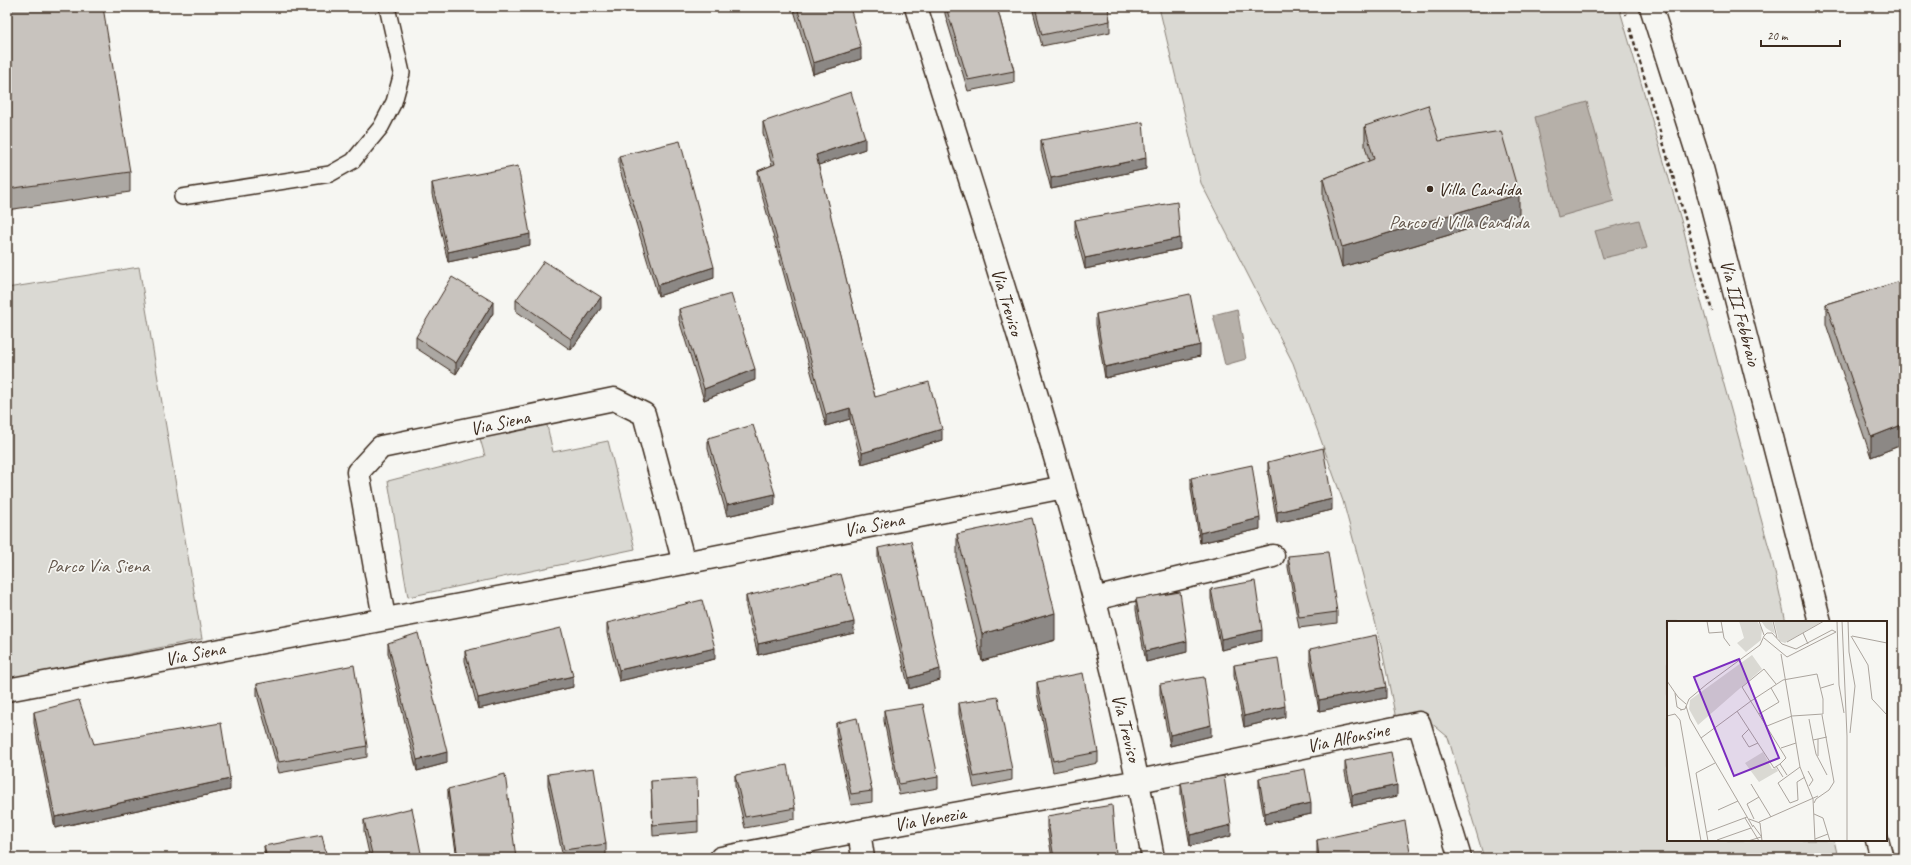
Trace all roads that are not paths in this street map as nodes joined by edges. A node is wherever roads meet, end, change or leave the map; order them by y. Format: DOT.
graph roads {
  1 [pos="387,7"];
  2 [pos="916,7"];
  3 [pos="1651,7"];
  4 [pos="182,196"];
  5 [pos="1064,487"];
  6 [pos="1273,556"];
  7 [pos="684,563"];
  8 [pos="1094,599"];
  9 [pos="384,618"];
  10 [pos="1820,621"];
  11 [pos="7,690"];
  12 [pos="1139,781"];
  13 [pos="859,831"];
  14 [pos="1877,841"];
  15 [pos="721,858"];
  16 [pos="864,858"];
  17 [pos="1153,858"];
  18 [pos="1460,858"];
  19 [pos="1882,858"];
  1 -- 4 [label="lane"];
  2 -- 5 [label="street, Via Treviso"];
  3 -- 10 [label="street, Via III Febbraio"];
  5 -- 7 [label="street, Via Siena"];
  5 -- 8 [label="street, Via Treviso"];
  6 -- 8 [label="street"];
  7 -- 9 [label="street, Via Siena"];
  7 -- 9 [label="street, Via Siena"];
  8 -- 12 [label="street, Via Treviso"];
  9 -- 11 [label="street, Via Siena"];
  12 -- 13 [label="street, Via Venezia"];
  12 -- 17 [label="street, Via Treviso"];
  12 -- 18 [label="street, Via Alfonsine"];
  13 -- 15 [label="street, Via Venezia"];
  13 -- 16 [label="street"];
  14 -- 19 [label="street"];
}
